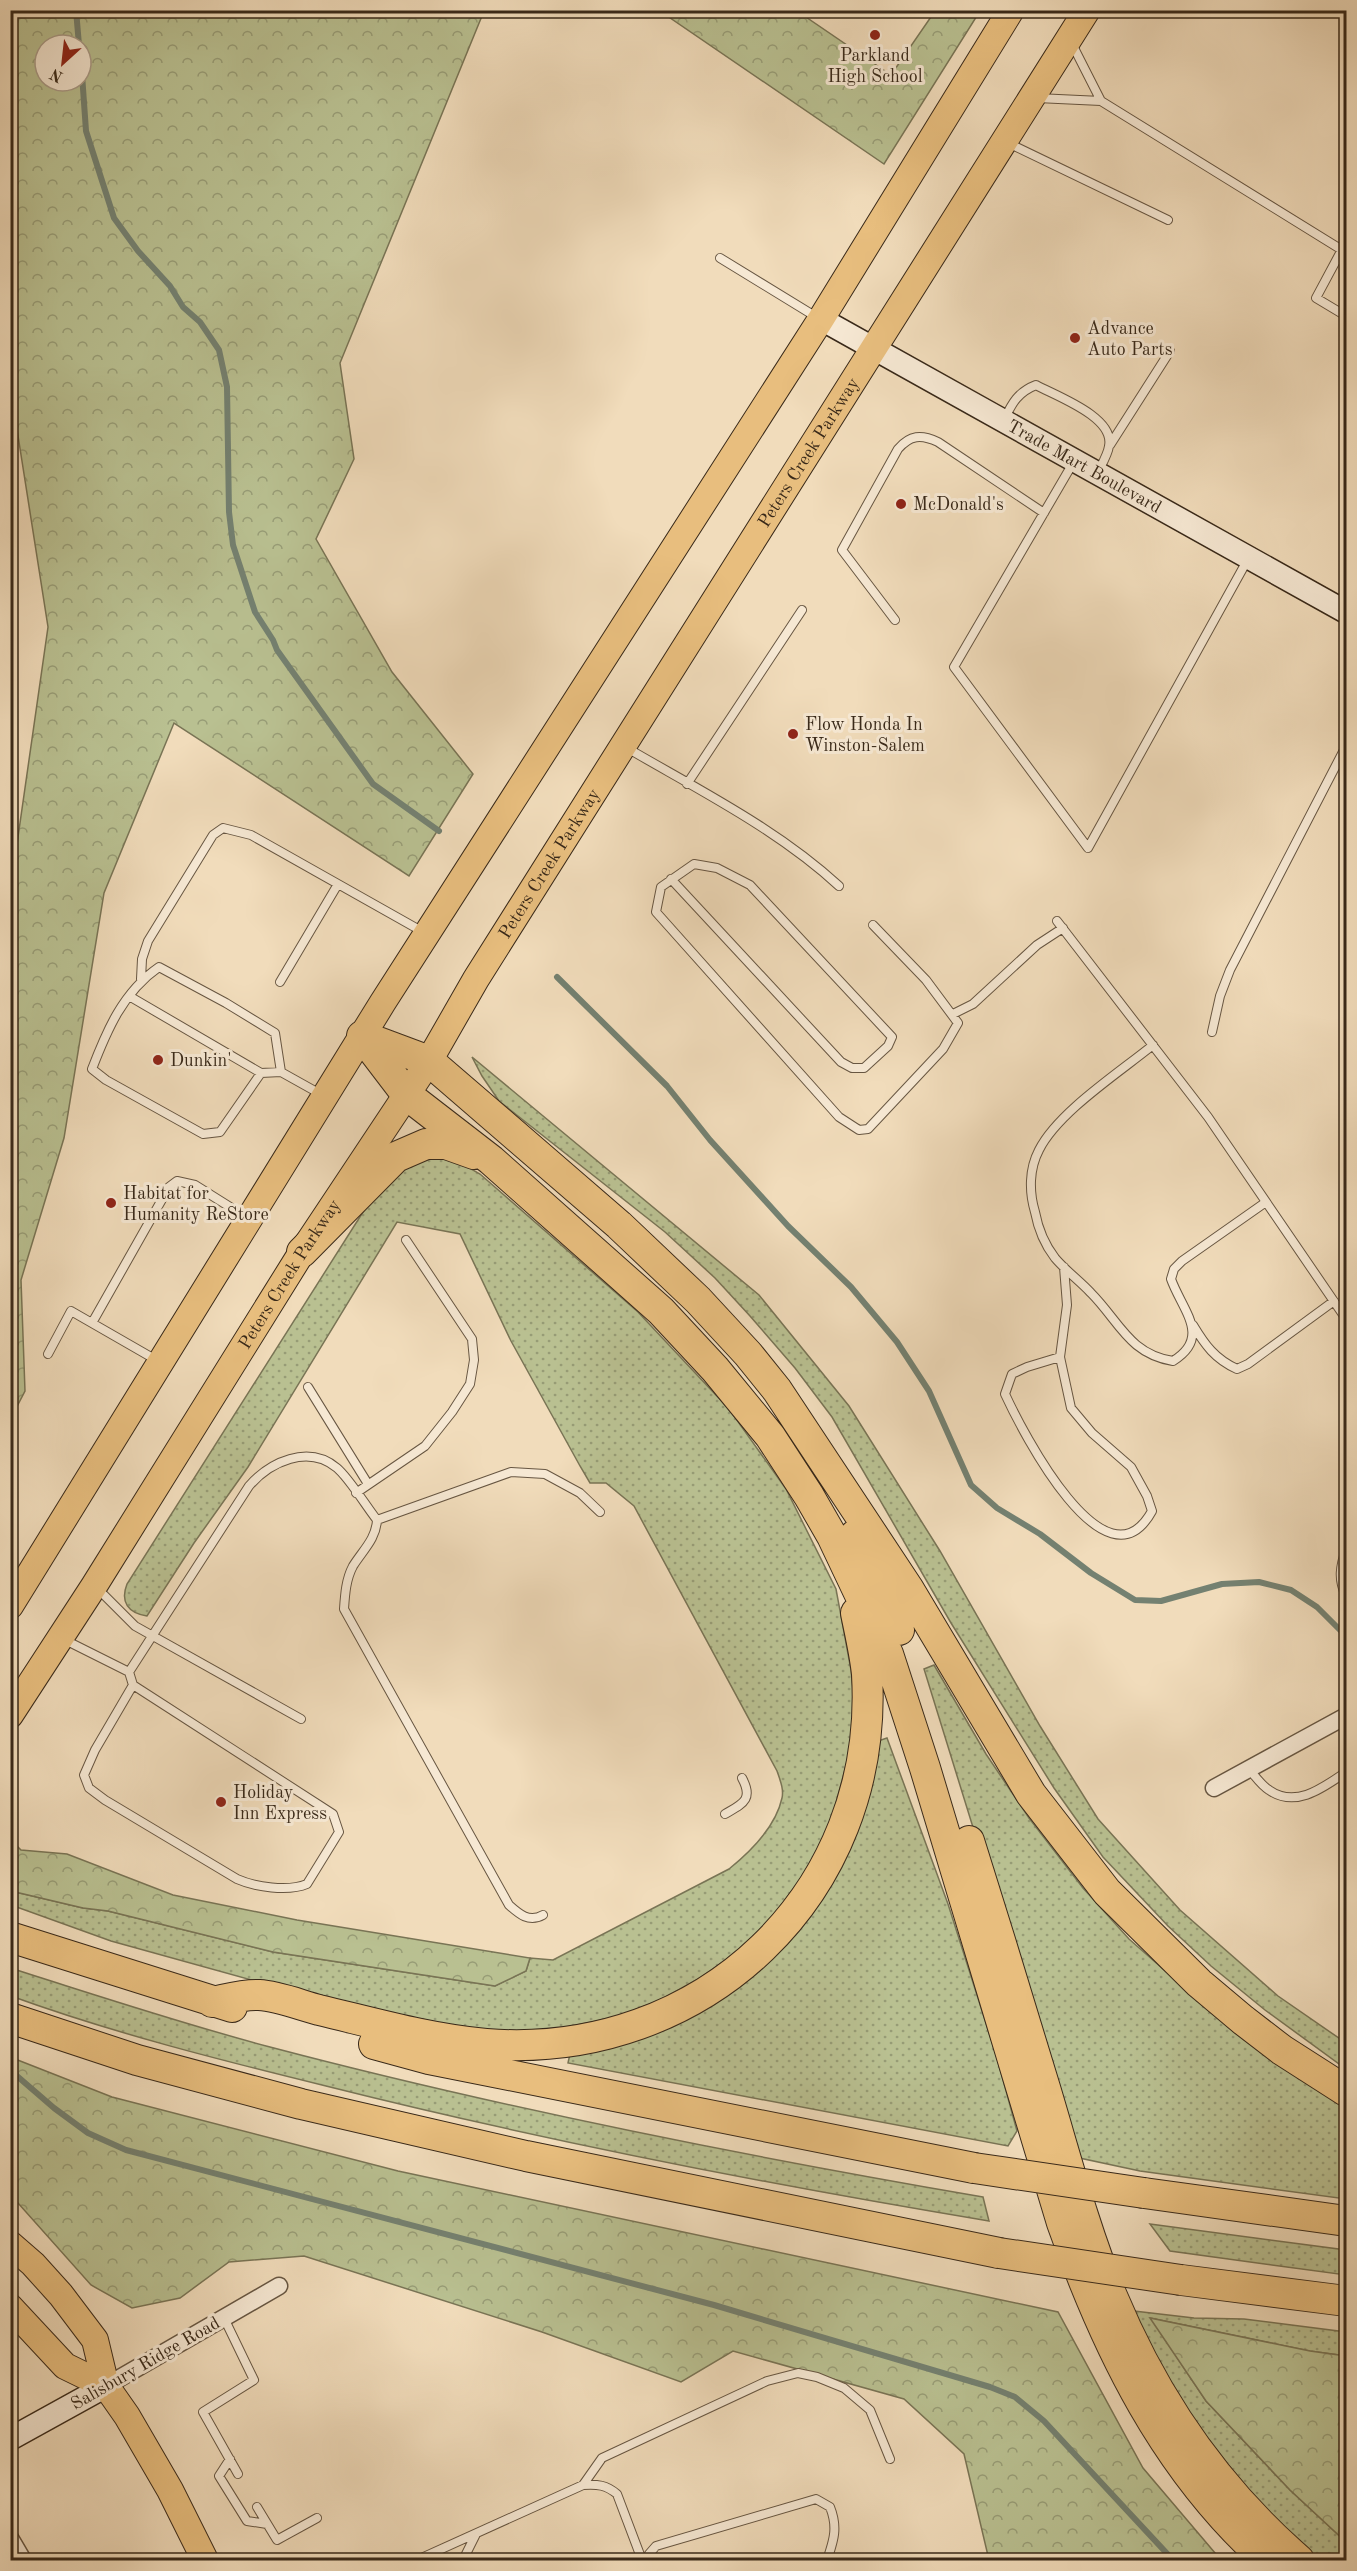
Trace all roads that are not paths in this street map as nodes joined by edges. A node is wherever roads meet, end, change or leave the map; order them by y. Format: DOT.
graph roads {
  1 [pos="1011,10"];
  2 [pos="1088,10"];
  3 [pos="1070,40"];
  4 [pos="1034,98"];
  5 [pos="1101,101"];
  6 [pos="1006,142"];
  7 [pos="1168,220"];
  8 [pos="1344,246"];
  9 [pos="720,258"];
  10 [pos="1347,316"];
  11 [pos="821,320"];
  12 [pos="875,349"];
  13 [pos="1170,351"];
  14 [pos="1004,420"];
  15 [pos="1109,446"];
  16 [pos="1075,460"];
  17 [pos="1098,473"];
  18 [pos="1044,513"];
  19 [pos="1248,557"];
  20 [pos="802,609"];
  21 [pos="1347,612"];
  22 [pos="895,620"];
  23 [pos="624,746"];
  24 [pos="1347,746"];
  25 [pos="687,784"];
  26 [pos="671,879"];
  27 [pos="338,884"];
  28 [pos="839,886"];
  29 [pos="873,925"];
  30 [pos="426,934"];
  31 [pos="141,980"];
  32 [pos="280,982"];
  33 [pos="129,996"];
  34 [pos="953,1014"];
  35 [pos="1212,1032"];
  36 [pos="362,1036"];
  37 [pos="1153,1046"];
  38 [pos="429,1061"];
  39 [pos="261,1072"];
  40 [pos="281,1072"];
  41 [pos="407,1095"];
  42 [pos="324,1096"];
  43 [pos="491,1160"];
  44 [pos="1266,1202"];
  45 [pos="249,1218"];
  46 [pos="406,1240"];
  47 [pos="302,1252"];
  48 [pos="1064,1266"];
  49 [pos="1334,1301"];
  50 [pos="1347,1319"];
  51 [pos="92,1323"];
  52 [pos="1193,1325"];
  53 [pos="48,1354"];
  54 [pos="1059,1357"];
  55 [pos="161,1363"];
  56 [pos="308,1387"];
  57 [pos="777,1390"];
  58 [pos="368,1484"];
  59 [pos="356,1492"];
  60 [pos="600,1512"];
  61 [pos="377,1520"];
  62 [pos="832,1536"];
  63 [pos="1347,1550"];
  64 [pos="94,1586"];
  65 [pos="1347,1596"];
  66 [pos="10,1606"];
  67 [pos="153,1637"];
  68 [pos="61,1638"];
  69 [pos="129,1672"];
  70 [pos="133,1685"];
  71 [pos="10,1714"];
  72 [pos="1347,1716"];
  73 [pos="301,1719"];
  74 [pos="1249,1769"];
  75 [pos="1347,1772"];
  76 [pos="742,1778"];
  77 [pos="1214,1788"];
  78 [pos="725,1814"];
  79 [pos="543,1915"];
  80 [pos="10,1937"];
  81 [pos="212,2002"];
  82 [pos="10,2018"];
  83 [pos="1347,2091"];
  84 [pos="1347,2221"];
  85 [pos="10,2244"];
  86 [pos="279,2286"];
  87 [pos="1288,2295"];
  88 [pos="1347,2301"];
  89 [pos="18,2318"];
  90 [pos="224,2318"];
  91 [pos="1347,2322"];
  92 [pos="106,2386"];
  93 [pos="10,2439"];
  94 [pos="230,2459"];
  95 [pos="890,2459"];
  96 [pos="238,2474"];
  97 [pos="583,2485"];
  98 [pos="257,2507"];
  99 [pos="317,2518"];
  100 [pos="267,2524"];
  101 [pos="476,2534"];
  102 [pos="10,2538"];
  103 [pos="23,2560"];
  104 [pos="205,2560"];
  105 [pos="417,2560"];
  106 [pos="463,2560"];
  107 [pos="644,2560"];
  108 [pos="827,2560"];
  109 [pos="1266,2560"];
  110 [pos="1299,2560"];
  1 -- 11 [label="main road"];
  2 -- 3 [label="main road, Peters Creek Parkway"];
  3 -- 4 [label="main road, Peters Creek Parkway"];
  3 -- 5 [label="lane"];
  4 -- 5 [label="lane"];
  4 -- 6 [label="main road, Peters Creek Parkway"];
  5 -- 8 [label="lane"];
  6 -- 7 [label="lane"];
  6 -- 12 [label="main road, Peters Creek Parkway"];
  8 -- 10 [label="lane"];
  9 -- 11 [label="lane"];
  11 -- 12 [label="street, Trade Mart Boulevard"];
  11 -- 30 [label="main road"];
  12 -- 14 [label="street, Trade Mart Boulevard"];
  12 -- 23 [label="main road, Peters Creek Parkway"];
  13 -- 15 [label="lane"];
  14 -- 15 [label="lane"];
  14 -- 16 [label="street, Trade Mart Boulevard"];
  15 -- 17 [label="lane"];
  16 -- 17 [label="street, Trade Mart Boulevard"];
  16 -- 18 [label="lane"];
  17 -- 19 [label="street, Trade Mart Boulevard"];
  18 -- 19 [label="lane"];
  18 -- 22 [label="lane"];
  19 -- 21 [label="street, Trade Mart Boulevard"];
  20 -- 25 [label="lane"];
  23 -- 25 [label="lane"];
  23 -- 38 [label="main road, Peters Creek Parkway"];
  24 -- 35 [label="lane"];
  25 -- 28 [label="lane"];
  26 -- 26 [label="lane"];
  26 -- 34 [label="lane"];
  27 -- 30 [label="lane"];
  27 -- 31 [label="lane"];
  27 -- 32 [label="lane"];
  29 -- 34 [label="lane"];
  30 -- 36 [label="main road"];
  31 -- 33 [label="lane"];
  31 -- 40 [label="lane"];
  33 -- 39 [label="lane"];
  33 -- 39 [label="lane"];
  34 -- 37 [label="lane"];
  36 -- 38 [label="highway"];
  36 -- 41 [label="highway"];
  36 -- 42 [label="main road"];
  37 -- 44 [label="lane"];
  37 -- 48 [label="lane"];
  38 -- 41 [label="main road, Peters Creek Parkway"];
  38 -- 57 [label="highway"];
  39 -- 40 [label="lane"];
  40 -- 42 [label="lane"];
  41 -- 43 [label="highway"];
  41 -- 47 [label="main road, Peters Creek Parkway"];
  42 -- 45 [label="main road"];
  43 -- 47 [label="highway"];
  43 -- 62 [label="highway"];
  44 -- 49 [label="lane"];
  44 -- 52 [label="lane"];
  45 -- 51 [label="lane"];
  45 -- 55 [label="main road"];
  46 -- 58 [label="lane"];
  47 -- 64 [label="main road, Peters Creek Parkway"];
  48 -- 52 [label="lane"];
  48 -- 54 [label="lane"];
  49 -- 50 [label="lane"];
  49 -- 52 [label="lane"];
  51 -- 53 [label="lane"];
  51 -- 55 [label="lane"];
  54 -- 54 [label="lane"];
  55 -- 66 [label="main road"];
  56 -- 58 [label="lane"];
  57 -- 83 [label="highway"];
  57 -- 110 [label="highway"];
  58 -- 59 [label="lane"];
  59 -- 61 [label="lane"];
  59 -- 67 [label="lane"];
  60 -- 61 [label="lane"];
  61 -- 79 [label="lane"];
  62 -- 81 [label="highway"];
  62 -- 109 [label="highway"];
  63 -- 65 [label="lane"];
  64 -- 67 [label="lane"];
  64 -- 68 [label="main road, Peters Creek Parkway"];
  67 -- 69 [label="lane"];
  67 -- 73 [label="lane"];
  68 -- 69 [label="lane"];
  68 -- 71 [label="main road, Peters Creek Parkway"];
  69 -- 70 [label="lane"];
  70 -- 70 [label="lane"];
  72 -- 74 [label="street"];
  74 -- 75 [label="lane"];
  74 -- 77 [label="street"];
  76 -- 78 [label="lane"];
  80 -- 81 [label="highway"];
  81 -- 84 [label="highway, bridge"];
  82 -- 87 [label="highway, bridge"];
  85 -- 92 [label="main road"];
  86 -- 90 [label="street, Salisbury Ridge Road"];
  87 -- 88 [label="highway"];
  87 -- 91 [label="highway"];
  89 -- 92 [label="main road"];
  90 -- 92 [label="street, Salisbury Ridge Road"];
  90 -- 94 [label="lane"];
  92 -- 93 [label="street, Salisbury Ridge Road"];
  92 -- 104 [label="main road"];
  94 -- 96 [label="lane"];
  94 -- 100 [label="lane"];
  95 -- 97 [label="lane"];
  97 -- 101 [label="lane"];
  97 -- 107 [label="lane"];
  98 -- 100 [label="lane"];
  99 -- 100 [label="lane"];
  101 -- 105 [label="lane"];
  101 -- 106 [label="lane"];
  102 -- 103 [label="street"];
  107 -- 108 [label="lane"];
}
